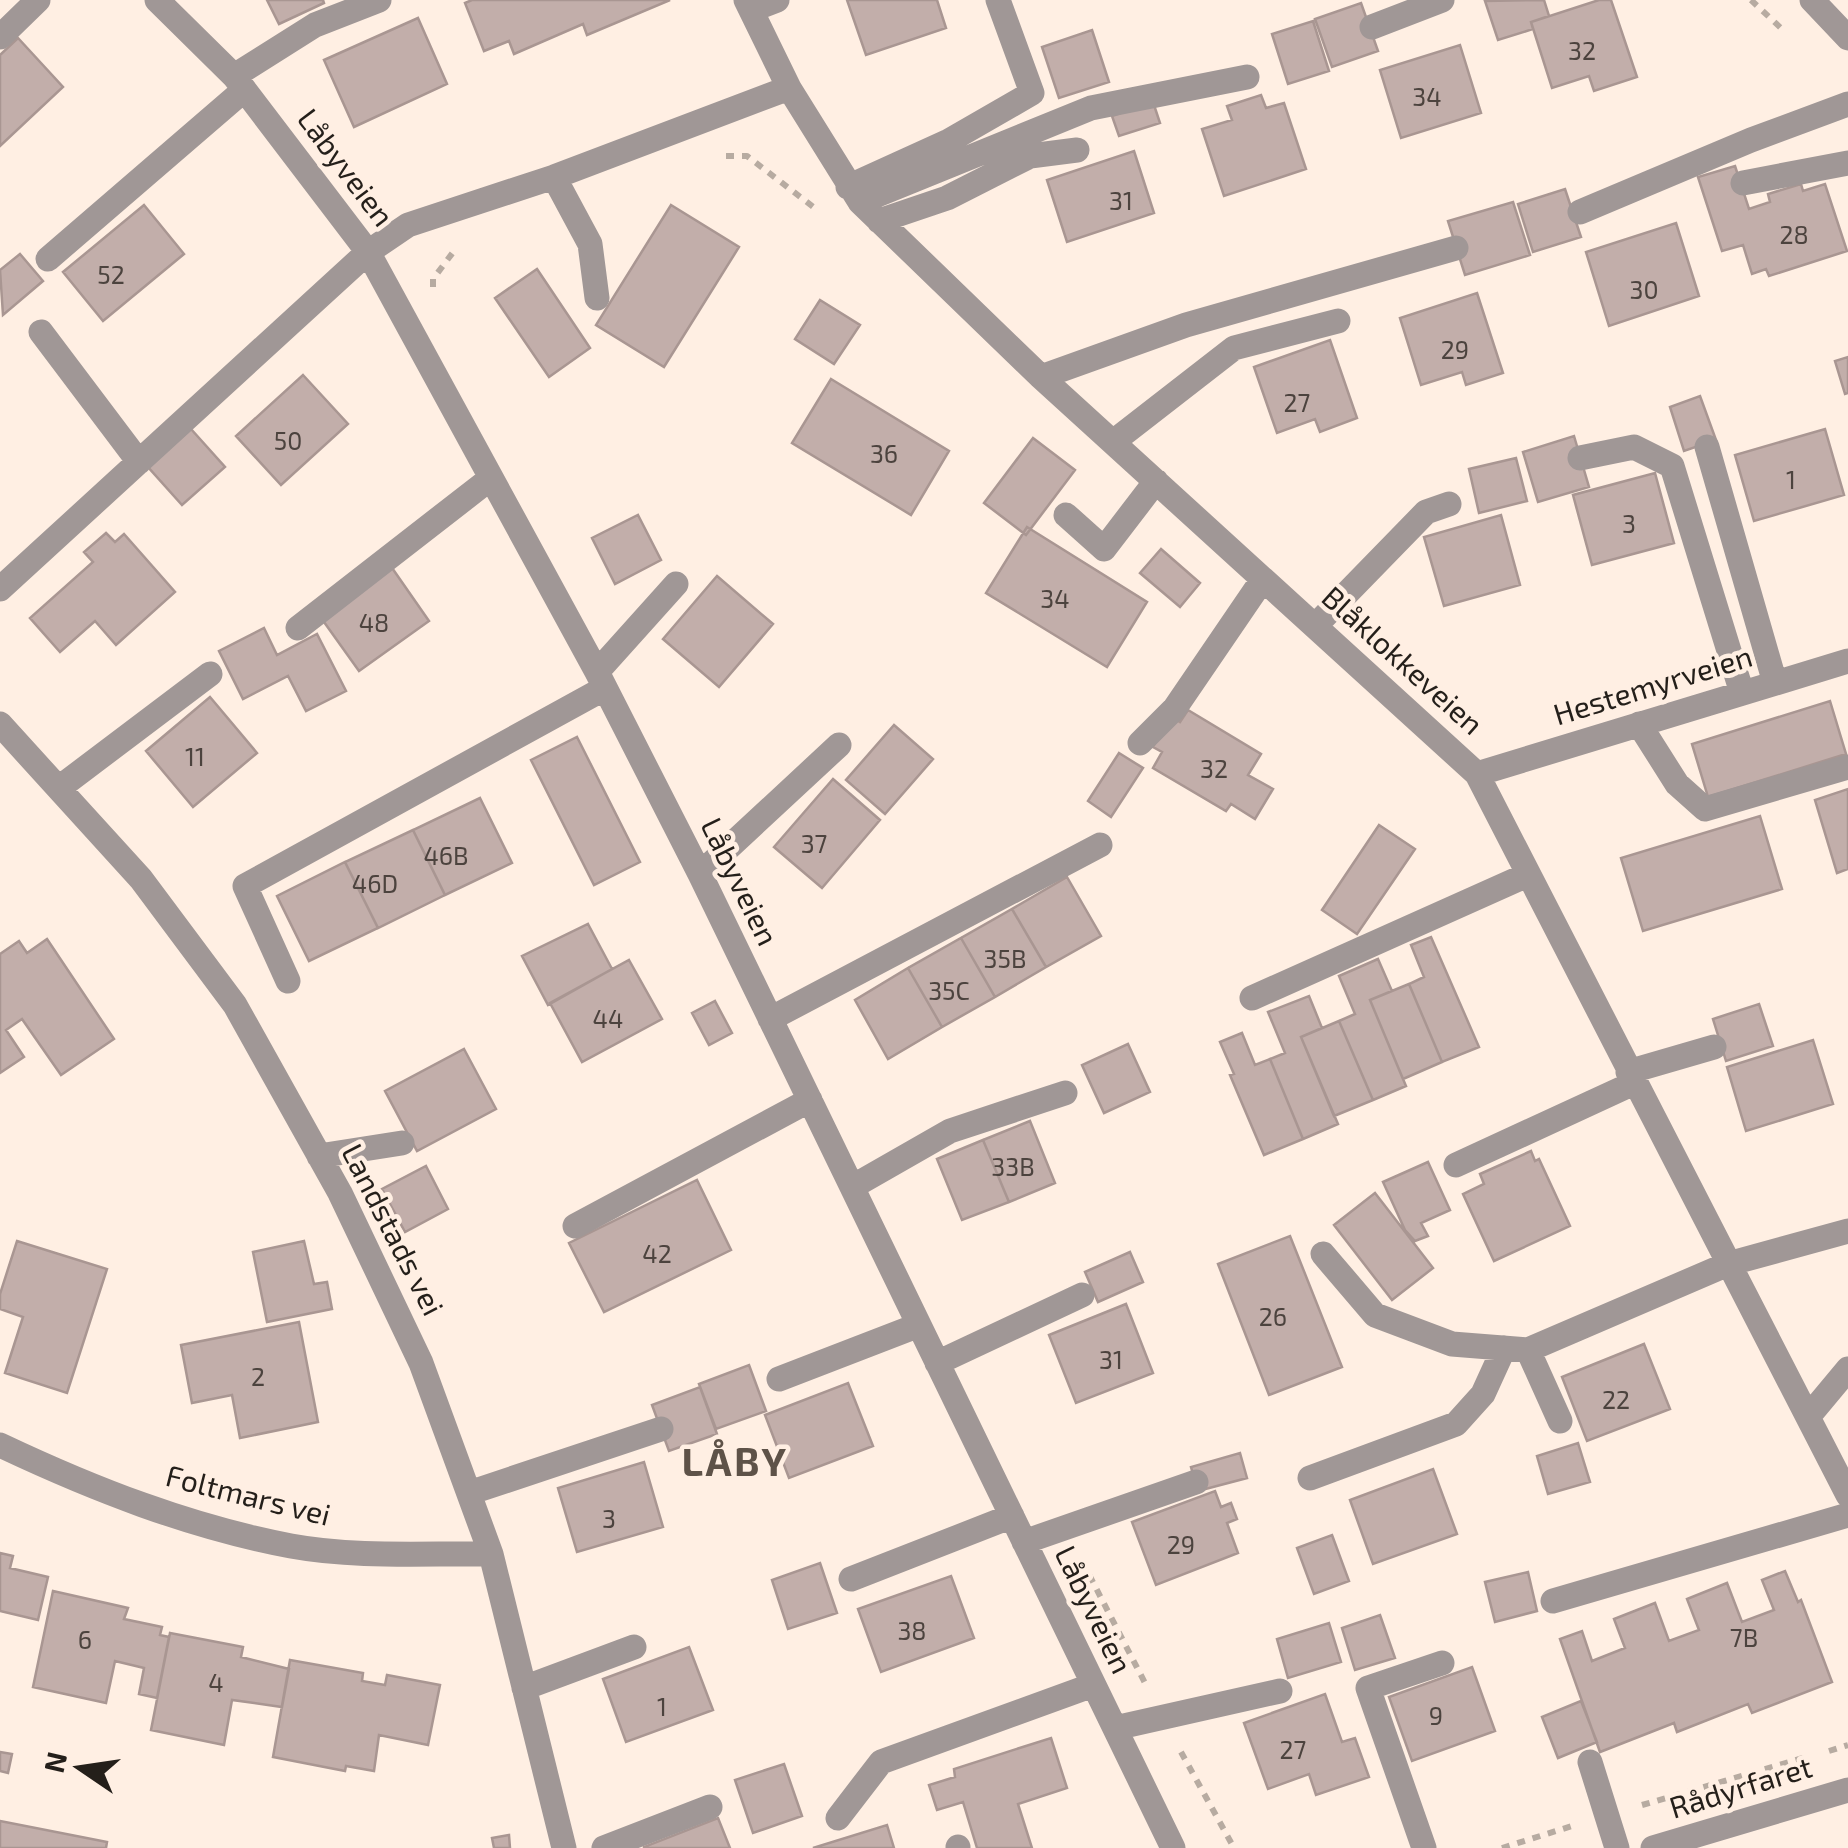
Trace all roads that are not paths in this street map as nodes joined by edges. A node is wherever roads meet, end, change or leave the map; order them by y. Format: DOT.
graph roads {
  1 [pos="38,0"];
  2 [pos="157,0"];
  3 [pos="379,0"];
  4 [pos="776,0"];
  5 [pos="998,0"];
  6 [pos="1442,0"];
  7 [pos="1812,0"];
  8 [pos="748,5"];
  9 [pos="1844,25"];
  10 [pos="1372,27"];
  11 [pos="0,37"];
  12 [pos="1247,78"];
  13 [pos="239,83"];
  14 [pos="789,88"];
  15 [pos="1848,104"];
  16 [pos="1077,150"];
  17 [pos="1848,163"];
  18 [pos="554,177"];
  19 [pos="1743,183"];
  20 [pos="854,195"];
  21 [pos="1580,212"];
  22 [pos="879,221"];
  23 [pos="1456,248"];
  24 [pos="368,252"];
  25 [pos="48,258"];
  26 [pos="598,298"];
  27 [pos="1338,321"];
  28 [pos="41,332"];
  29 [pos="1040,376"];
  30 [pos="1113,442"];
  31 [pos="1707,447"];
  32 [pos="1580,458"];
  33 [pos="139,462"];
  34 [pos="491,478"];
  35 [pos="1156,481"];
  36 [pos="1449,504"];
  37 [pos="1066,515"];
  38 [pos="1263,578"];
  39 [pos="676,584"];
  40 [pos="0,590"];
  41 [pos="1315,626"];
  42 [pos="298,628"];
  43 [pos="1848,660"];
  44 [pos="210,674"];
  45 [pos="601,680"];
  46 [pos="1775,683"];
  47 [pos="1742,693"];
  48 [pos="0,724"];
  49 [pos="1639,724"];
  50 [pos="1140,743"];
  51 [pos="839,744"];
  52 [pos="1848,767"];
  53 [pos="1478,774"];
  54 [pos="59,788"];
  55 [pos="1100,845"];
  56 [pos="700,874"];
  57 [pos="1527,875"];
  58 [pos="288,981"];
  59 [pos="1252,998"];
  60 [pos="770,1019"];
  61 [pos="1714,1047"];
  62 [pos="1631,1077"];
  63 [pos="1065,1093"];
  64 [pos="810,1100"];
  65 [pos="402,1143"];
  66 [pos="319,1156"];
  67 [pos="1456,1165"];
  68 [pos="852,1187"];
  69 [pos="575,1226"];
  70 [pos="1848,1231"];
  71 [pos="1323,1254"];
  72 [pos="1728,1264"];
  73 [pos="1082,1295"];
  74 [pos="919,1325"];
  75 [pos="1516,1349"];
  76 [pos="937,1363"];
  77 [pos="1848,1369"];
  78 [pos="779,1380"];
  79 [pos="1808,1417"];
  80 [pos="1560,1421"];
  81 [pos="661,1429"];
  82 [pos="0,1445"];
  83 [pos="1310,1478"];
  84 [pos="1196,1482"];
  85 [pos="468,1493"];
  86 [pos="1848,1495"];
  87 [pos="1848,1515"];
  88 [pos="1012,1516"];
  89 [pos="1024,1542"];
  90 [pos="491,1554"];
  91 [pos="852,1579"];
  92 [pos="1552,1601"];
  93 [pos="634,1648"];
  94 [pos="1442,1662"];
  95 [pos="1093,1684"];
  96 [pos="524,1688"];
  97 [pos="1280,1691"];
  98 [pos="1114,1728"];
  99 [pos="1590,1762"];
  100 [pos="1848,1790"];
  101 [pos="710,1807"];
  102 [pos="838,1818"];
  103 [pos="1670,1846"];
  104 [pos="564,1848"];
  105 [pos="604,1848"];
  106 [pos="1173,1848"];
  107 [pos="1424,1848"];
  108 [pos="1617,1848"];
  1 -- 11 [label="street"];
  2 -- 13 [label="street, Låbyveien"];
  3 -- 13 [label="street"];
  4 -- 8 [label="street"];
  5 -- 20 [label="street"];
  6 -- 10 [label="street"];
  7 -- 9 [label="street"];
  8 -- 14 [label="street, Blåklokkeveien"];
  12 -- 20 [label="street"];
  13 -- 24 [label="street, Låbyveien"];
  13 -- 25 [label="street"];
  14 -- 18 [label="street"];
  14 -- 20 [label="street, Blåklokkeveien"];
  15 -- 21 [label="street"];
  16 -- 22 [label="street"];
  17 -- 19 [label="street"];
  18 -- 24 [label="street"];
  18 -- 26 [label="street"];
  20 -- 22 [label="street, Blåklokkeveien"];
  22 -- 29 [label="street, Blåklokkeveien"];
  23 -- 29 [label="street"];
  24 -- 33 [label="street"];
  24 -- 34 [label="street, Låbyveien"];
  27 -- 30 [label="street"];
  28 -- 33 [label="street"];
  29 -- 30 [label="street, Blåklokkeveien"];
  30 -- 35 [label="street, Blåklokkeveien"];
  31 -- 46 [label="street"];
  32 -- 47 [label="street"];
  33 -- 40 [label="street"];
  34 -- 42 [label="street"];
  34 -- 45 [label="street, Låbyveien"];
  35 -- 37 [label="street"];
  35 -- 38 [label="street, Blåklokkeveien"];
  36 -- 41 [label="street"];
  38 -- 41 [label="street, Blåklokkeveien"];
  38 -- 50 [label="street"];
  39 -- 45 [label="street"];
  41 -- 53 [label="street, Blåklokkeveien"];
  43 -- 46 [label="street, Hestemyrveien"];
  44 -- 54 [label="street"];
  45 -- 56 [label="street, Låbyveien"];
  45 -- 58 [label="street"];
  46 -- 47 [label="street, Hestemyrveien"];
  47 -- 49 [label="street, Hestemyrveien"];
  48 -- 54 [label="street, Landstads vei"];
  49 -- 52 [label="street"];
  49 -- 53 [label="street, Hestemyrveien"];
  51 -- 56 [label="street"];
  53 -- 57 [label="street, Blåklokkeveien"];
  54 -- 66 [label="street, Landstads vei"];
  55 -- 60 [label="street"];
  56 -- 60 [label="street, Låbyveien"];
  57 -- 59 [label="street"];
  57 -- 62 [label="street, Blåklokkeveien"];
  60 -- 64 [label="street, Låbyveien"];
  61 -- 62 [label="street"];
  62 -- 67 [label="street"];
  62 -- 72 [label="street, Blåklokkeveien"];
  63 -- 68 [label="street"];
  64 -- 68 [label="street, Låbyveien"];
  64 -- 69 [label="street"];
  65 -- 66 [label="street"];
  66 -- 85 [label="street, Landstads vei"];
  68 -- 74 [label="street, Låbyveien"];
  70 -- 72 [label="street"];
  71 -- 75 [label="street"];
  72 -- 75 [label="street"];
  72 -- 79 [label="street, Blåklokkeveien"];
  73 -- 76 [label="street"];
  74 -- 76 [label="street, Låbyveien"];
  74 -- 78 [label="street"];
  75 -- 80 [label="street"];
  75 -- 83 [label="street"];
  76 -- 88 [label="street, Låbyveien"];
  77 -- 79 [label="street"];
  79 -- 86 [label="street, Blåklokkeveien"];
  81 -- 85 [label="street"];
  82 -- 90 [label="street, Foltmars vei"];
  84 -- 89 [label="street"];
  85 -- 90 [label="street, Landstads vei"];
  87 -- 92 [label="street"];
  88 -- 89 [label="street, Låbyveien"];
  88 -- 91 [label="street"];
  89 -- 95 [label="street, Låbyveien"];
  90 -- 96 [label="street, Landstads vei"];
  93 -- 96 [label="street"];
  94 -- 107 [label="street"];
  95 -- 98 [label="street, Låbyveien"];
  95 -- 102 [label="street"];
  96 -- 104 [label="street, Landstads vei"];
  97 -- 98 [label="street"];
  98 -- 106 [label="street, Låbyveien"];
  99 -- 108 [label="street"];
  100 -- 103 [label="street, Rådyrfaret"];
  101 -- 105 [label="street"];
}
